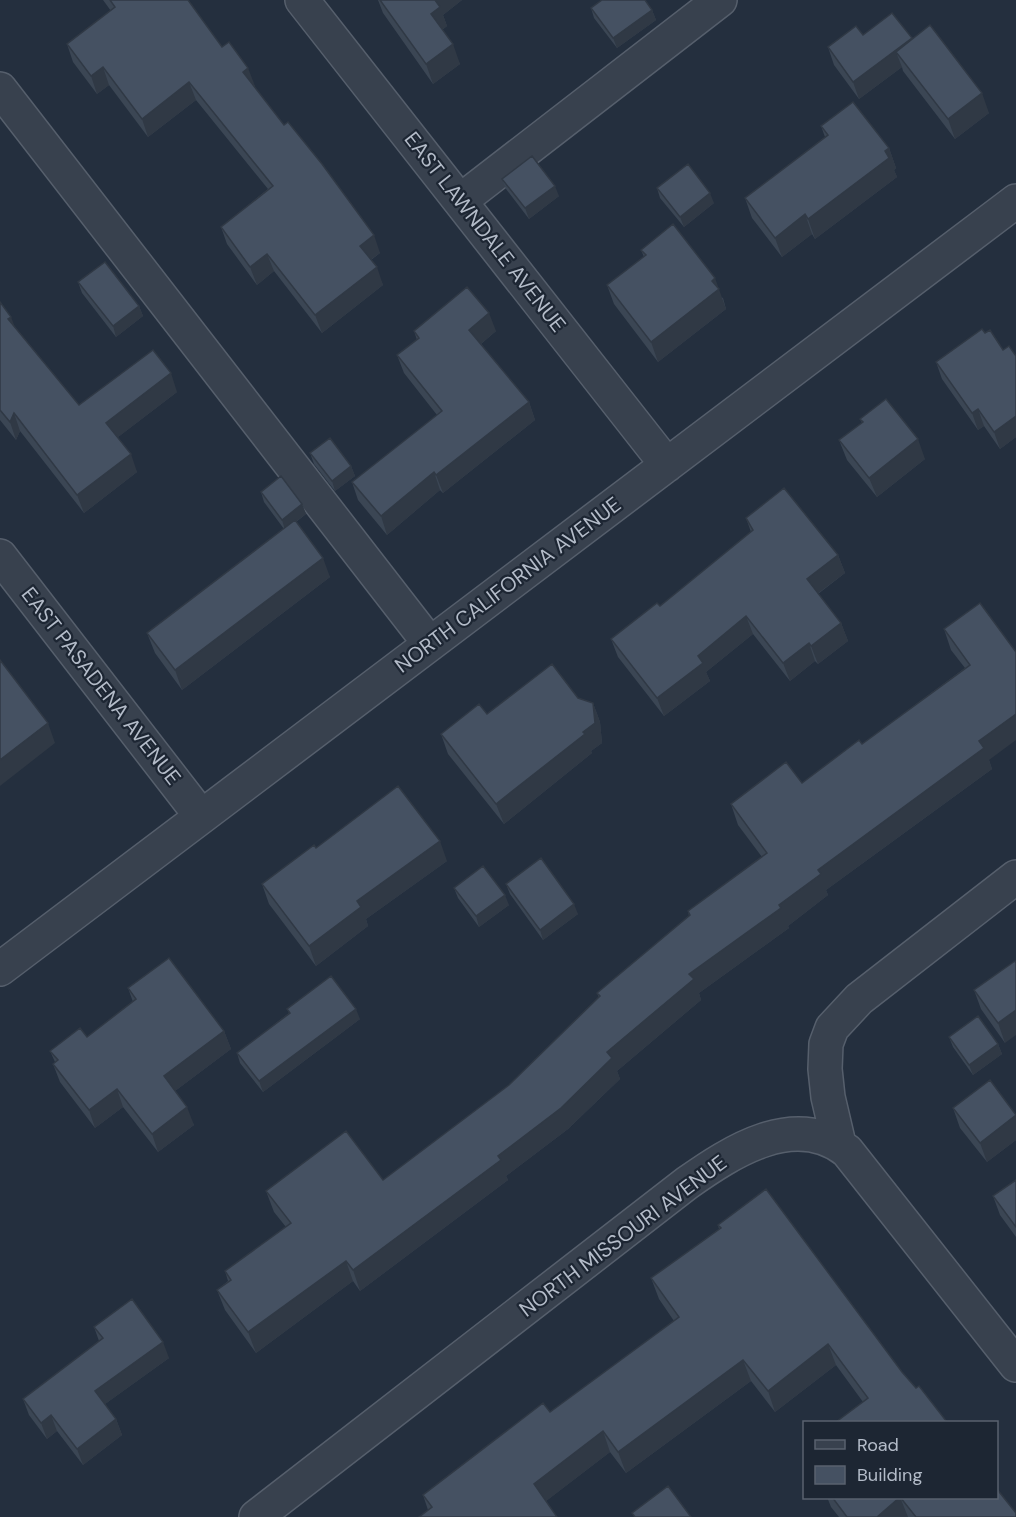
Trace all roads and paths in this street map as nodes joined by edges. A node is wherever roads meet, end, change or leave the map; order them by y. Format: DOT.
graph roads {
  1 [pos="302,0"];
  2 [pos="720,0"];
  3 [pos="0,89"];
  4 [pos="460,201"];
  5 [pos="1016,201"];
  6 [pos="668,465"];
  7 [pos="0,556"];
  8 [pos="430,644"];
  9 [pos="201,816"];
  10 [pos="1016,877"];
  11 [pos="0,969"];
  12 [pos="839,1144"];
  13 [pos="1016,1365"];
  14 [pos="256,1517"];
  1 -- 4 [label="street, EAST LAWNDALE AVENUE"];
  2 -- 4 [label="street"];
  3 -- 8 [label="street"];
  4 -- 6 [label="street, EAST LAWNDALE AVENUE"];
  5 -- 6 [label="street, NORTH CALIFORNIA AVENUE"];
  6 -- 8 [label="street, NORTH CALIFORNIA AVENUE"];
  7 -- 9 [label="street, EAST PASADENA AVENUE"];
  8 -- 9 [label="street, NORTH CALIFORNIA AVENUE"];
  9 -- 11 [label="street, NORTH CALIFORNIA AVENUE"];
  10 -- 12 [label="street"];
  12 -- 13 [label="street"];
  12 -- 14 [label="street, NORTH MISSOURI AVENUE"];
}
